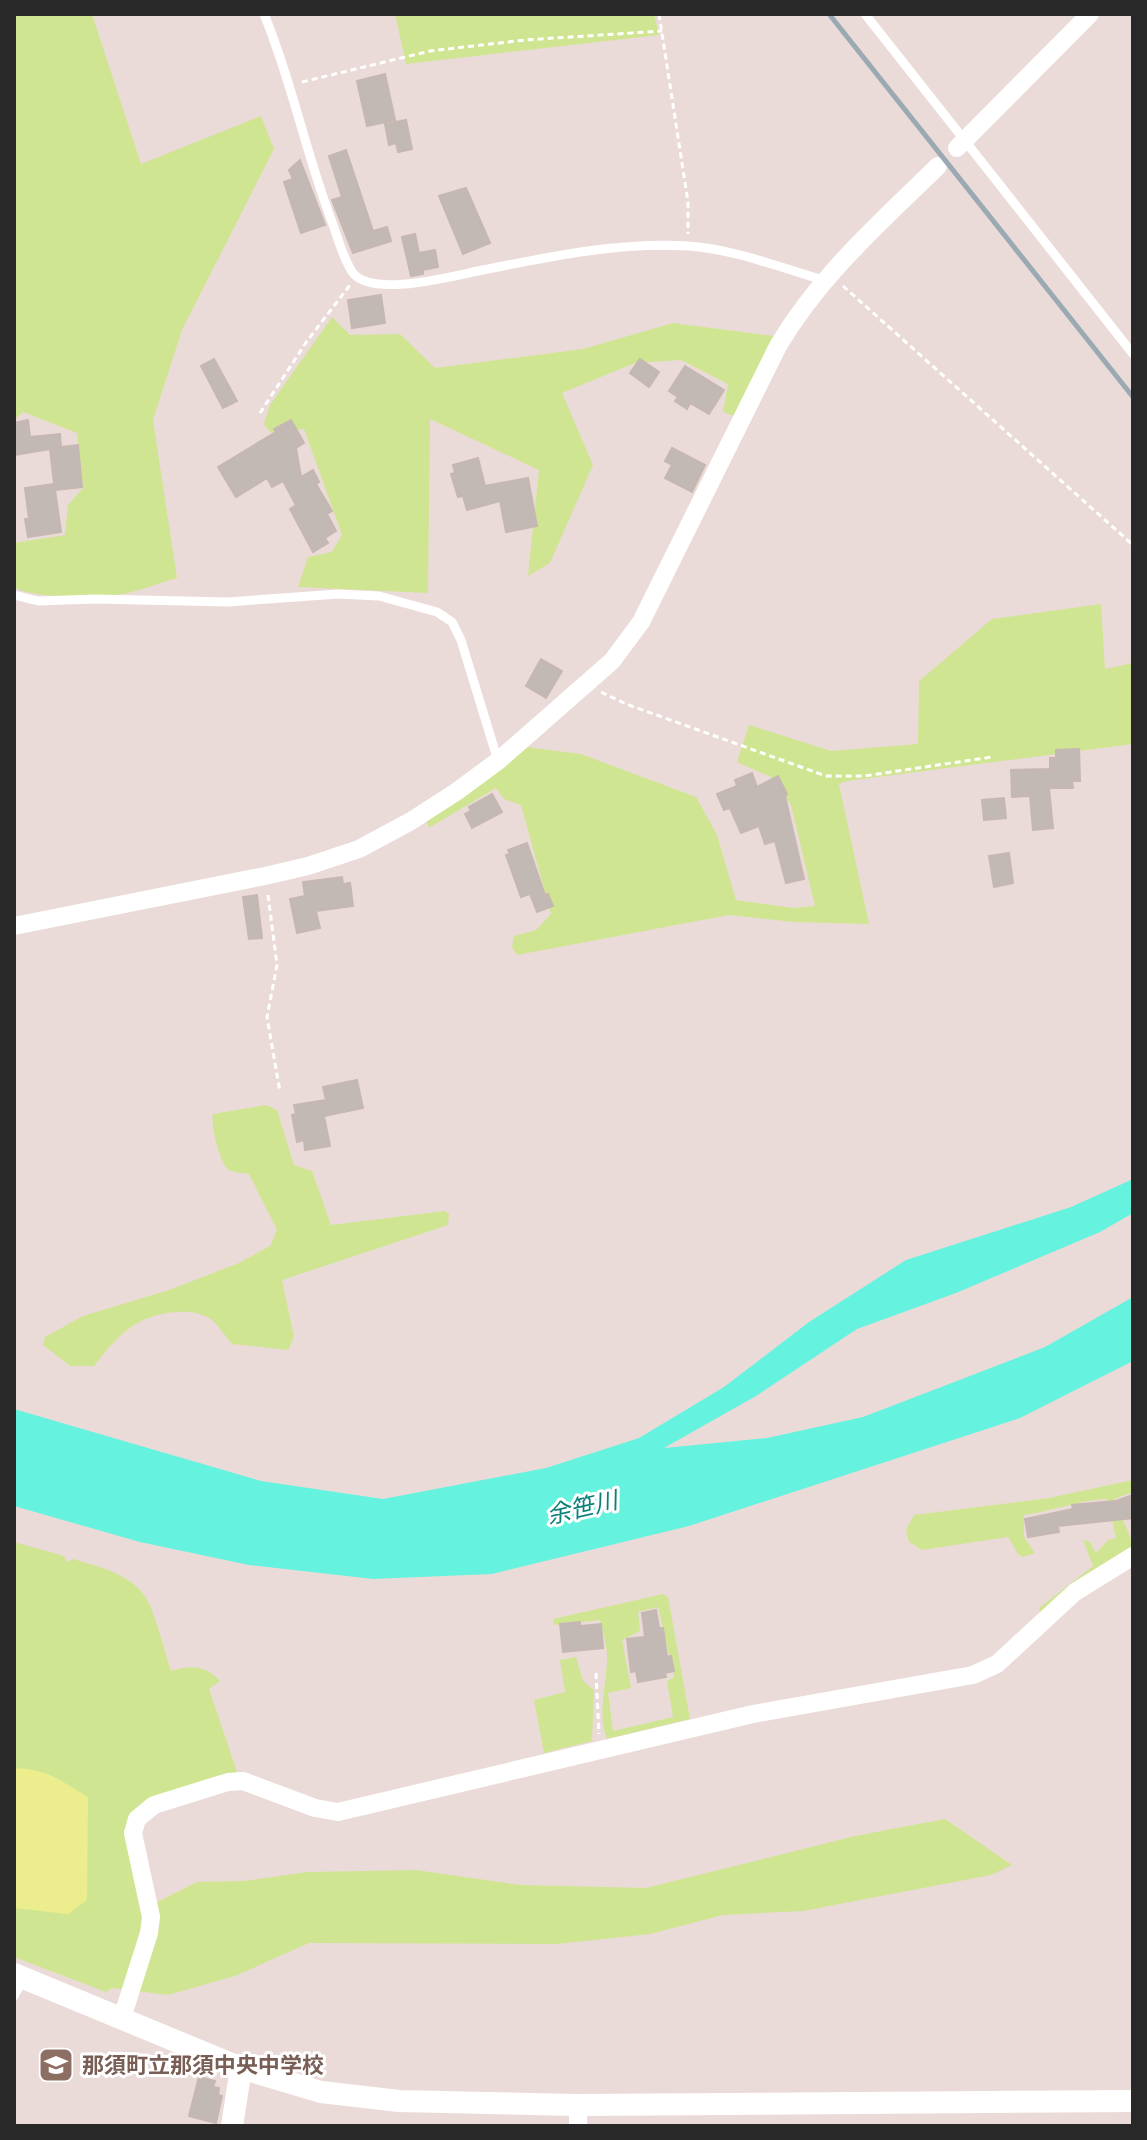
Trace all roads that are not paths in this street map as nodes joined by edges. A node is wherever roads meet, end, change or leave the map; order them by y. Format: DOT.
graph roads {
  1 [pos="264,14"];
  2 [pos="865,14"];
  3 [pos="1090,14"];
  4 [pos="961,144"];
  5 [pos="938,166"];
  6 [pos="826,277"];
  7 [pos="1133,354"];
  8 [pos="14,595"];
  9 [pos="498,761"];
  10 [pos="14,926"];
  11 [pos="1133,1556"];
  12 [pos="17,1983"];
  13 [pos="122,2018"];
  14 [pos="241,2068"];
  15 [pos="1133,2101"];
  16 [pos="578,2116"];
  17 [pos="232,2126"];
  1 -- 6 [label="lane"];
  2 -- 4 [label="lane"];
  3 -- 4 [label="street"];
  4 -- 7 [label="lane"];
  5 -- 6 [label="street"];
  6 -- 9 [label="street"];
  8 -- 9 [label="lane"];
  9 -- 10 [label="street"];
  11 -- 13 [label="street"];
  12 -- 13 [label="street"];
  13 -- 14 [label="street"];
  14 -- 16 [label="street"];
  14 -- 17 [label="street"];
  15 -- 16 [label="street"];
}
